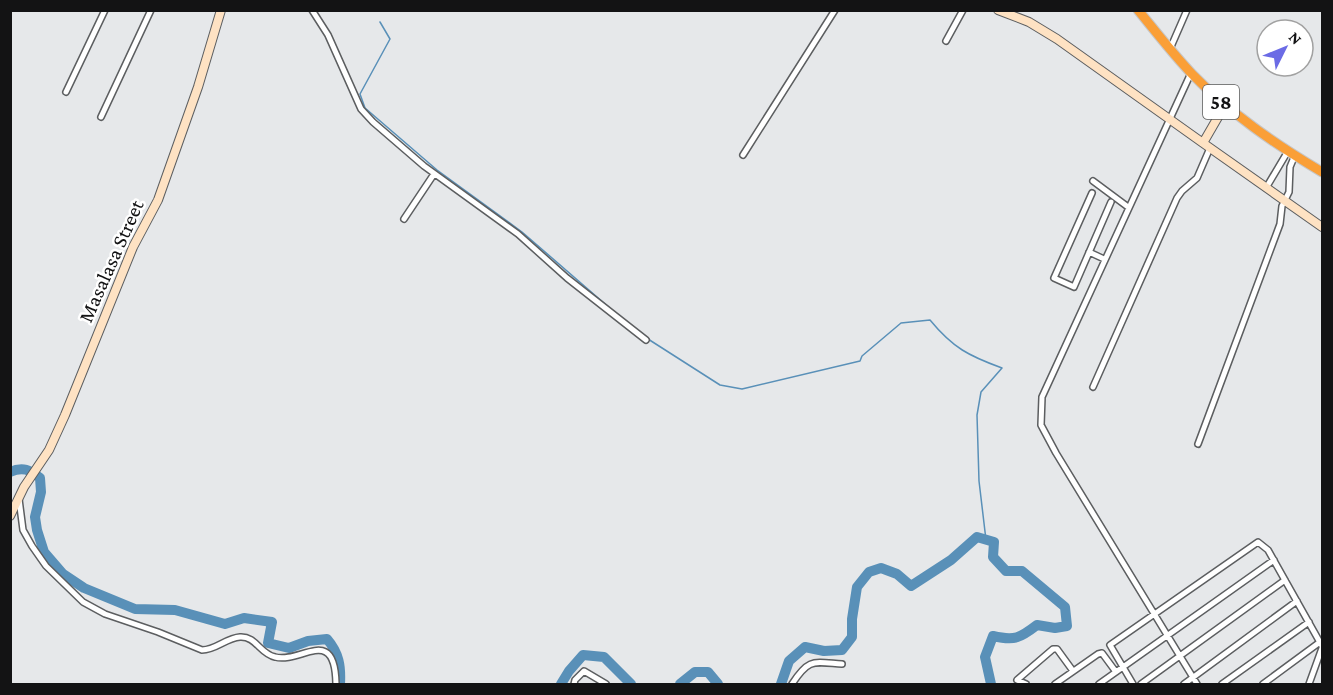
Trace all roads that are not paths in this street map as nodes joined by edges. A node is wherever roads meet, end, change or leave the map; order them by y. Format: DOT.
graph roads {
  1 [pos="105,10"];
  2 [pos="151,10"];
  3 [pos="312,10"];
  4 [pos="835,10"];
  5 [pos="963,10"];
  6 [pos="998,10"];
  7 [pos="1138,10"];
  8 [pos="1186,10"];
  9 [pos="218,11"];
  10 [pos="946,41"];
  11 [pos="1170,49"];
  12 [pos="1191,73"];
  13 [pos="66,92"];
  14 [pos="1225,105"];
  15 [pos="101,117"];
  16 [pos="1169,119"];
  17 [pos="1206,145"];
  18 [pos="1291,153"];
  19 [pos="743,155"];
  20 [pos="1323,172"];
  21 [pos="434,174"];
  22 [pos="1093,181"];
  23 [pos="1266,188"];
  24 [pos="1092,193"];
  25 [pos="1112,202"];
  26 [pos="1284,202"];
  27 [pos="1128,207"];
  28 [pos="404,219"];
  29 [pos="1323,227"];
  30 [pos="1089,252"];
  31 [pos="1104,259"];
  32 [pos="581,289"];
  33 [pos="577,296"];
  34 [pos="645,340"];
  35 [pos="1093,387"];
  36 [pos="1198,444"];
  37 [pos="18,498"];
  38 [pos="10,516"];
  39 [pos="1274,560"];
  40 [pos="1285,580"];
  41 [pos="1297,601"];
  42 [pos="1154,614"];
  43 [pos="1309,622"];
  44 [pos="1168,636"];
  45 [pos="1322,645"];
  46 [pos="1180,656"];
  47 [pos="842,664"];
  48 [pos="1124,667"];
  49 [pos="1073,671"];
  50 [pos="1116,672"];
  51 [pos="1193,678"];
  52 [pos="336,684"];
  53 [pos="574,684"];
  54 [pos="606,684"];
  55 [pos="792,684"];
  56 [pos="1026,684"];
  57 [pos="1054,684"];
  58 [pos="1099,684"];
  59 [pos="1133,684"];
  60 [pos="1141,684"];
  61 [pos="1184,684"];
  62 [pos="1197,684"];
  63 [pos="1222,684"];
  64 [pos="1263,684"];
  65 [pos="1309,684"];
  1 -- 13 [label="street"];
  2 -- 15 [label="street"];
  3 -- 21 [label="street"];
  4 -- 19 [label="street"];
  5 -- 10 [label="street"];
  6 -- 16 [label="street"];
  7 -- 11 [label="highway, 58"];
  8 -- 11 [label="street"];
  9 -- 37 [label="street, Masalasa Street"];
  11 -- 12 [label="highway, 58"];
  12 -- 14 [label="highway, 58"];
  12 -- 16 [label="street"];
  14 -- 17 [label="street"];
  14 -- 18 [label="highway, 58"];
  16 -- 17 [label="street"];
  16 -- 27 [label="street"];
  17 -- 23 [label="street"];
  17 -- 35 [label="street"];
  18 -- 20 [label="highway, 58"];
  18 -- 23 [label="street"];
  18 -- 26 [label="street"];
  21 -- 28 [label="street"];
  21 -- 32 [label="street"];
  22 -- 27 [label="street"];
  23 -- 26 [label="street"];
  24 -- 30 [label="street"];
  25 -- 30 [label="street"];
  26 -- 29 [label="street"];
  26 -- 36 [label="street"];
  27 -- 31 [label="street"];
  30 -- 31 [label="street"];
  31 -- 42 [label="street"];
  32 -- 33 [label="street"];
  32 -- 34 [label="street"];
  37 -- 38 [label="street, Masalasa Street"];
  37 -- 52 [label="street"];
  39 -- 40 [label="street"];
  39 -- 42 [label="street"];
  39 -- 44 [label="street"];
  40 -- 41 [label="street"];
  40 -- 46 [label="street"];
  41 -- 43 [label="street"];
  41 -- 51 [label="street"];
  42 -- 44 [label="street"];
  42 -- 48 [label="street"];
  43 -- 45 [label="street"];
  43 -- 63 [label="street"];
  44 -- 46 [label="street"];
  44 -- 48 [label="street"];
  45 -- 64 [label="street"];
  45 -- 65 [label="street"];
  46 -- 51 [label="street"];
  46 -- 60 [label="street"];
  47 -- 55 [label="street"];
  48 -- 50 [label="street"];
  48 -- 59 [label="street"];
  49 -- 50 [label="street"];
  49 -- 56 [label="street"];
  49 -- 57 [label="street"];
  50 -- 58 [label="street"];
  51 -- 61 [label="street"];
  51 -- 62 [label="street"];
  53 -- 54 [label="street"];
}
